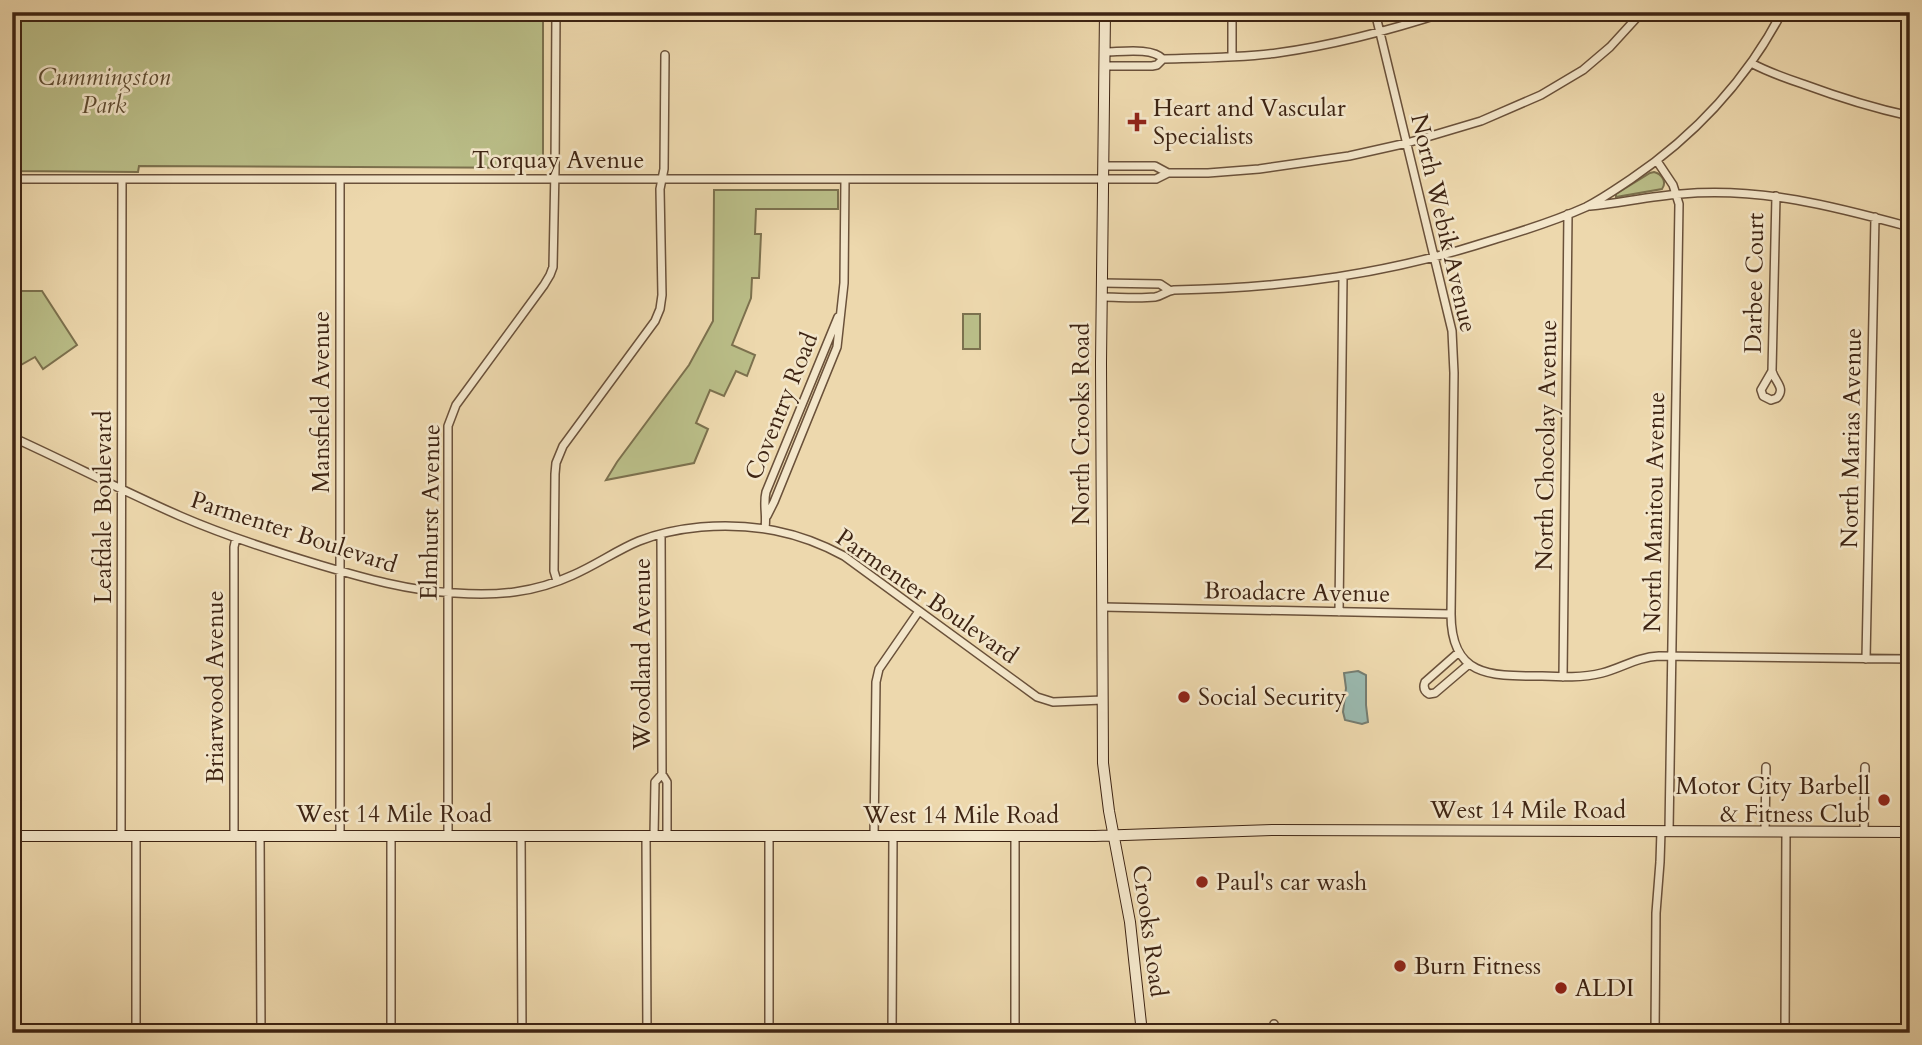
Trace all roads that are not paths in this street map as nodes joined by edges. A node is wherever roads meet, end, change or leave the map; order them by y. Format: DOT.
graph roads {
  1 [pos="555,12"];
  2 [pos="1105,12"];
  3 [pos="1232,12"];
  4 [pos="1375,12"];
  5 [pos="1446,12"];
  6 [pos="1642,12"];
  7 [pos="1782,12"];
  8 [pos="1380,32"];
  9 [pos="1105,52"];
  10 [pos="665,55"];
  11 [pos="1232,57"];
  12 [pos="1163,59"];
  13 [pos="1751,63"];
  14 [pos="1105,66"];
  15 [pos="1910,116"];
  16 [pos="1407,143"];
  17 [pos="1657,161"];
  18 [pos="1103,166"];
  19 [pos="1168,173"];
  20 [pos="122,179"];
  21 [pos="340,179"];
  22 [pos="554,179"];
  23 [pos="845,179"];
  24 [pos="12,180"];
  25 [pos="662,180"];
  26 [pos="1103,180"];
  27 [pos="1677,194"];
  28 [pos="1776,196"];
  29 [pos="1586,207"];
  30 [pos="1567,214"];
  31 [pos="1875,217"];
  32 [pos="1910,226"];
  33 [pos="1435,258"];
  34 [pos="1343,277"];
  35 [pos="1102,283"];
  36 [pos="1169,290"];
  37 [pos="1102,297"];
  38 [pos="841,313"];
  39 [pos="1772,371"];
  40 [pos="12,437"];
  41 [pos="122,489"];
  42 [pos="767,516"];
  43 [pos="765,527"];
  44 [pos="661,534"];
  45 [pos="236,538"];
  46 [pos="341,571"];
  47 [pos="557,582"];
  48 [pos="447,593"];
  49 [pos="1102,607"];
  50 [pos="919,611"];
  51 [pos="1339,612"];
  52 [pos="1451,614"];
  53 [pos="1459,652"];
  54 [pos="1671,657"];
  55 [pos="1866,659"];
  56 [pos="1910,659"];
  57 [pos="1469,664"];
  58 [pos="1563,677"];
  59 [pos="1102,700"];
  60 [pos="1766,766"];
  61 [pos="1865,767"];
  62 [pos="662,775"];
  63 [pos="1665,831"];
  64 [pos="1765,831"];
  65 [pos="1786,831"];
  66 [pos="1864,832"];
  67 [pos="1910,832"];
  68 [pos="234,835"];
  69 [pos="260,835"];
  70 [pos="340,835"];
  71 [pos="521,835"];
  72 [pos="1015,835"];
  73 [pos="12,836"];
  74 [pos="121,836"];
  75 [pos="136,836"];
  76 [pos="391,836"];
  77 [pos="448,836"];
  78 [pos="650,836"];
  79 [pos="667,836"];
  80 [pos="769,836"];
  81 [pos="874,836"];
  82 [pos="893,836"];
  83 [pos="1113,836"];
  84 [pos="1910,1015"];
  85 [pos="136,1033"];
  86 [pos="261,1033"];
  87 [pos="391,1033"];
  88 [pos="522,1033"];
  89 [pos="647,1033"];
  90 [pos="769,1033"];
  91 [pos="892,1033"];
  92 [pos="1015,1033"];
  93 [pos="1142,1033"];
  94 [pos="1655,1033"];
  95 [pos="1784,1033"];
  96 [pos="1910,1033"];
  1 -- 22 [label="street, Elmhurst Avenue"];
  2 -- 9 [label="main road, North Crooks Road"];
  3 -- 11 [label="street"];
  4 -- 8 [label="street, North Webik Avenue"];
  5 -- 8 [label="street"];
  6 -- 16 [label="street"];
  7 -- 13 [label="street"];
  8 -- 11 [label="street"];
  8 -- 16 [label="street, North Webik Avenue"];
  9 -- 12 [label="street"];
  9 -- 14 [label="main road, North Crooks Road"];
  10 -- 25 [label="street"];
  11 -- 12 [label="street"];
  12 -- 14 [label="street"];
  13 -- 15 [label="street"];
  13 -- 17 [label="street"];
  14 -- 18 [label="main road, North Crooks Road"];
  16 -- 19 [label="street"];
  16 -- 33 [label="street, North Webik Avenue"];
  17 -- 27 [label="street"];
  17 -- 29 [label="street"];
  18 -- 19 [label="street"];
  18 -- 26 [label="main road, North Crooks Road"];
  19 -- 26 [label="street, Torquay Avenue"];
  20 -- 21 [label="street, Torquay Avenue"];
  20 -- 24 [label="street, Torquay Avenue"];
  20 -- 41 [label="street, Leafdale Boulevard"];
  21 -- 22 [label="street, Torquay Avenue"];
  21 -- 46 [label="street, Mansfield Avenue"];
  22 -- 25 [label="street, Torquay Avenue"];
  22 -- 48 [label="street, Elmhurst Avenue"];
  23 -- 25 [label="street, Torquay Avenue"];
  23 -- 26 [label="street, Torquay Avenue"];
  23 -- 38 [label="street, Coventry Road"];
  25 -- 47 [label="street"];
  26 -- 35 [label="main road, North Crooks Road"];
  27 -- 28 [label="street"];
  27 -- 29 [label="street"];
  27 -- 54 [label="street, North Manitou Avenue"];
  28 -- 31 [label="street"];
  28 -- 39 [label="street, Darbee Court"];
  29 -- 30 [label="street"];
  30 -- 33 [label="street"];
  30 -- 58 [label="street, North Chocolay Avenue"];
  31 -- 32 [label="street"];
  31 -- 55 [label="street, North Marias Avenue"];
  33 -- 34 [label="street"];
  33 -- 52 [label="street, North Webik Avenue"];
  34 -- 36 [label="street"];
  34 -- 51 [label="street"];
  35 -- 36 [label="street"];
  35 -- 37 [label="main road, North Crooks Road"];
  36 -- 37 [label="street"];
  37 -- 49 [label="main road, North Crooks Road"];
  38 -- 42 [label="street, Coventry Road"];
  38 -- 42 [label="street, Coventry Road"];
  40 -- 41 [label="street, Parmenter Boulevard"];
  41 -- 45 [label="street, Parmenter Boulevard"];
  41 -- 74 [label="street, Leafdale Boulevard"];
  42 -- 43 [label="street, Coventry Road"];
  43 -- 44 [label="street, Parmenter Boulevard"];
  43 -- 50 [label="street, Parmenter Boulevard"];
  44 -- 47 [label="street, Parmenter Boulevard"];
  44 -- 62 [label="street, Woodland Avenue"];
  45 -- 46 [label="street, Parmenter Boulevard"];
  45 -- 68 [label="street, Briarwood Avenue"];
  46 -- 48 [label="street, Parmenter Boulevard"];
  46 -- 70 [label="street, Mansfield Avenue"];
  47 -- 48 [label="street, Parmenter Boulevard"];
  48 -- 77 [label="street, Elmhurst Avenue"];
  49 -- 51 [label="street, Broadacre Avenue"];
  49 -- 59 [label="main road, North Crooks Road"];
  50 -- 59 [label="street, Parmenter Boulevard"];
  50 -- 81 [label="street"];
  51 -- 52 [label="street, Broadacre Avenue"];
  52 -- 53 [label="street"];
  53 -- 57 [label="street"];
  53 -- 57 [label="street"];
  54 -- 55 [label="street"];
  54 -- 58 [label="street"];
  54 -- 63 [label="street, North Manitou Avenue"];
  55 -- 56 [label="street"];
  57 -- 58 [label="street"];
  59 -- 83 [label="main road, North Crooks Road"];
  60 -- 64 [label="street"];
  61 -- 66 [label="street"];
  62 -- 78 [label="street, Woodland Avenue"];
  62 -- 79 [label="street, Woodland Avenue"];
  63 -- 64 [label="main road, West 14 Mile Road"];
  63 -- 83 [label="main road, West 14 Mile Road"];
  63 -- 94 [label="street, North Manitou Avenue"];
  64 -- 65 [label="main road, West 14 Mile Road"];
  65 -- 66 [label="main road, West 14 Mile Road"];
  65 -- 95 [label="street"];
  66 -- 67 [label="main road, West 14 Mile Road"];
  68 -- 69 [label="main road, West 14 Mile Road"];
  68 -- 75 [label="main road, West 14 Mile Road"];
  69 -- 70 [label="main road, West 14 Mile Road"];
  69 -- 86 [label="street"];
  70 -- 76 [label="main road, West 14 Mile Road"];
  71 -- 77 [label="main road, West 14 Mile Road"];
  71 -- 78 [label="main road, West 14 Mile Road"];
  71 -- 88 [label="street"];
  72 -- 82 [label="main road, West 14 Mile Road"];
  72 -- 83 [label="main road, West 14 Mile Road"];
  72 -- 92 [label="street"];
  73 -- 74 [label="main road, West 14 Mile Road"];
  74 -- 75 [label="main road, West 14 Mile Road"];
  75 -- 85 [label="street"];
  76 -- 77 [label="main road, West 14 Mile Road"];
  76 -- 87 [label="street"];
  78 -- 79 [label="main road, West 14 Mile Road"];
  78 -- 89 [label="street, Woodland Avenue"];
  79 -- 80 [label="main road, West 14 Mile Road"];
  80 -- 81 [label="main road, West 14 Mile Road"];
  80 -- 90 [label="street"];
  81 -- 82 [label="main road, West 14 Mile Road"];
  82 -- 91 [label="street"];
  83 -- 93 [label="main road, Crooks Road"];
  84 -- 96 [label="street"];
}
